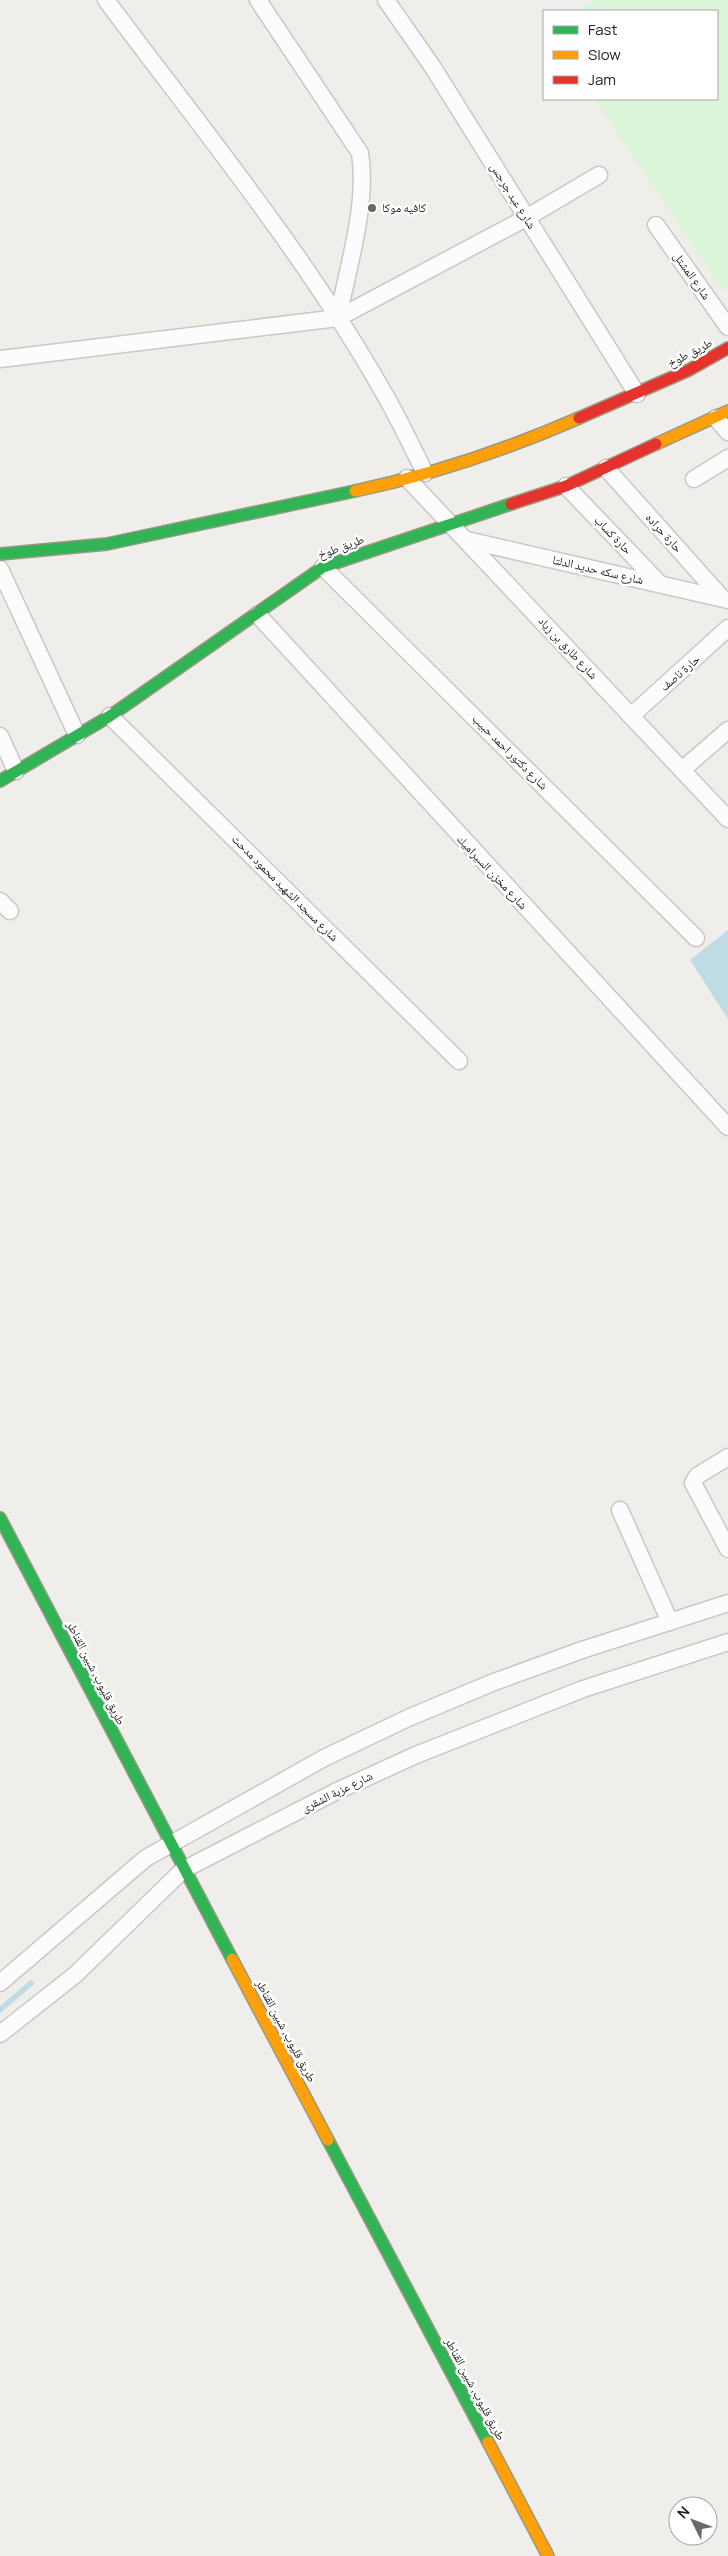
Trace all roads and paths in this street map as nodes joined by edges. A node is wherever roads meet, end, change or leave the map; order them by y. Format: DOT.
graph roads {
  1 [pos="106,0"];
  2 [pos="258,0"];
  3 [pos="386,0"];
  4 [pos="599,175"];
  5 [pos="526,218"];
  6 [pos="656,225"];
  7 [pos="338,318"];
  8 [pos="728,327"];
  9 [pos="728,348"];
  10 [pos="0,360"];
  11 [pos="637,394"];
  12 [pos="722,414"];
  13 [pos="728,432"];
  14 [pos="728,458"];
  15 [pos="606,468"];
  16 [pos="425,473"];
  17 [pos="407,478"];
  18 [pos="694,479"];
  19 [pos="566,486"];
  20 [pos="452,524"];
  21 [pos="467,540"];
  22 [pos="0,554"];
  23 [pos="323,567"];
  24 [pos="0,569"];
  25 [pos="660,584"];
  26 [pos="725,599"];
  27 [pos="258,615"];
  28 [pos="728,628"];
  29 [pos="110,716"];
  30 [pos="631,716"];
  31 [pos="728,730"];
  32 [pos="77,735"];
  33 [pos="0,736"];
  34 [pos="682,770"];
  35 [pos="16,771"];
  36 [pos="0,781"];
  37 [pos="728,819"];
  38 [pos="696,938"];
  39 [pos="459,1061"];
  40 [pos="728,1128"];
  41 [pos="728,1457"];
  42 [pos="620,1510"];
  43 [pos="0,1518"];
  44 [pos="728,1550"];
  45 [pos="728,1603"];
  46 [pos="670,1622"];
  47 [pos="728,1642"];
  48 [pos="169,1844"];
  49 [pos="183,1870"];
  50 [pos="0,1983"];
  51 [pos="0,2034"];
  52 [pos="548,2556"];
  1 -- 7 [label="street"];
  2 -- 7 [label="street"];
  3 -- 5 [label="street, شارع عبد جرجس"];
  4 -- 5 [label="street"];
  5 -- 7 [label="street"];
  5 -- 11 [label="street, شارع عبد جرجس"];
  6 -- 8 [label="street, شارع المشتل"];
  7 -- 10 [label="street"];
  7 -- 16 [label="street"];
  9 -- 11 [label="main road, طريق طوخ"];
  11 -- 16 [label="main road, طريق طوخ"];
  12 -- 13 [label="street"];
  12 -- 15 [label="main road, طريق طوخ"];
  14 -- 18 [label="street"];
  15 -- 19 [label="main road, طريق طوخ"];
  15 -- 26 [label="street, حارة حراده"];
  16 -- 17 [label="main road, طريق طوخ"];
  17 -- 20 [label="street, شارع طارق بن زياد"];
  17 -- 22 [label="main road, طريق طوخ"];
  19 -- 20 [label="main road, طريق طوخ"];
  19 -- 25 [label="street, حارة كساب"];
  20 -- 21 [label="street, شارع طارق بن زياد"];
  20 -- 23 [label="main road, طريق طوخ"];
  21 -- 25 [label="street, شارع سكه حديد الدلتا"];
  21 -- 30 [label="street, شارع طارق بن زياد"];
  23 -- 27 [label="main road, طريق طوخ"];
  23 -- 38 [label="street, شارع دكتور احمد حبيب"];
  24 -- 32 [label="street"];
  25 -- 26 [label="street, شارع سكه حديد الدلتا"];
  27 -- 29 [label="main road, طريق طوخ"];
  27 -- 40 [label="street, شارع مخزن السيراميك"];
  28 -- 30 [label="street, حارة ناصف"];
  29 -- 32 [label="main road, طريق طوخ"];
  29 -- 39 [label="street, شارع مسجد الشهيد محمود مدحت"];
  30 -- 34 [label="street, شارع طارق بن زياد"];
  31 -- 34 [label="street"];
  32 -- 35 [label="main road, طريق طوخ"];
  33 -- 35 [label="street"];
  34 -- 37 [label="street, شارع طارق بن زياد"];
  35 -- 36 [label="main road, طريق طوخ"];
  41 -- 44 [label="street"];
  42 -- 46 [label="street"];
  43 -- 48 [label="main road, طريق قليوب, شبين القناطر"];
  45 -- 46 [label="street"];
  46 -- 48 [label="street"];
  47 -- 49 [label="street, شارع عزبة الشقرى"];
  48 -- 49 [label="main road, طريق قليوب, شبين القناطر"];
  48 -- 50 [label="street"];
  49 -- 51 [label="street, شارع عزبة الشقرى"];
  49 -- 52 [label="main road, طريق قليوب, شبين القناطر"];
}
